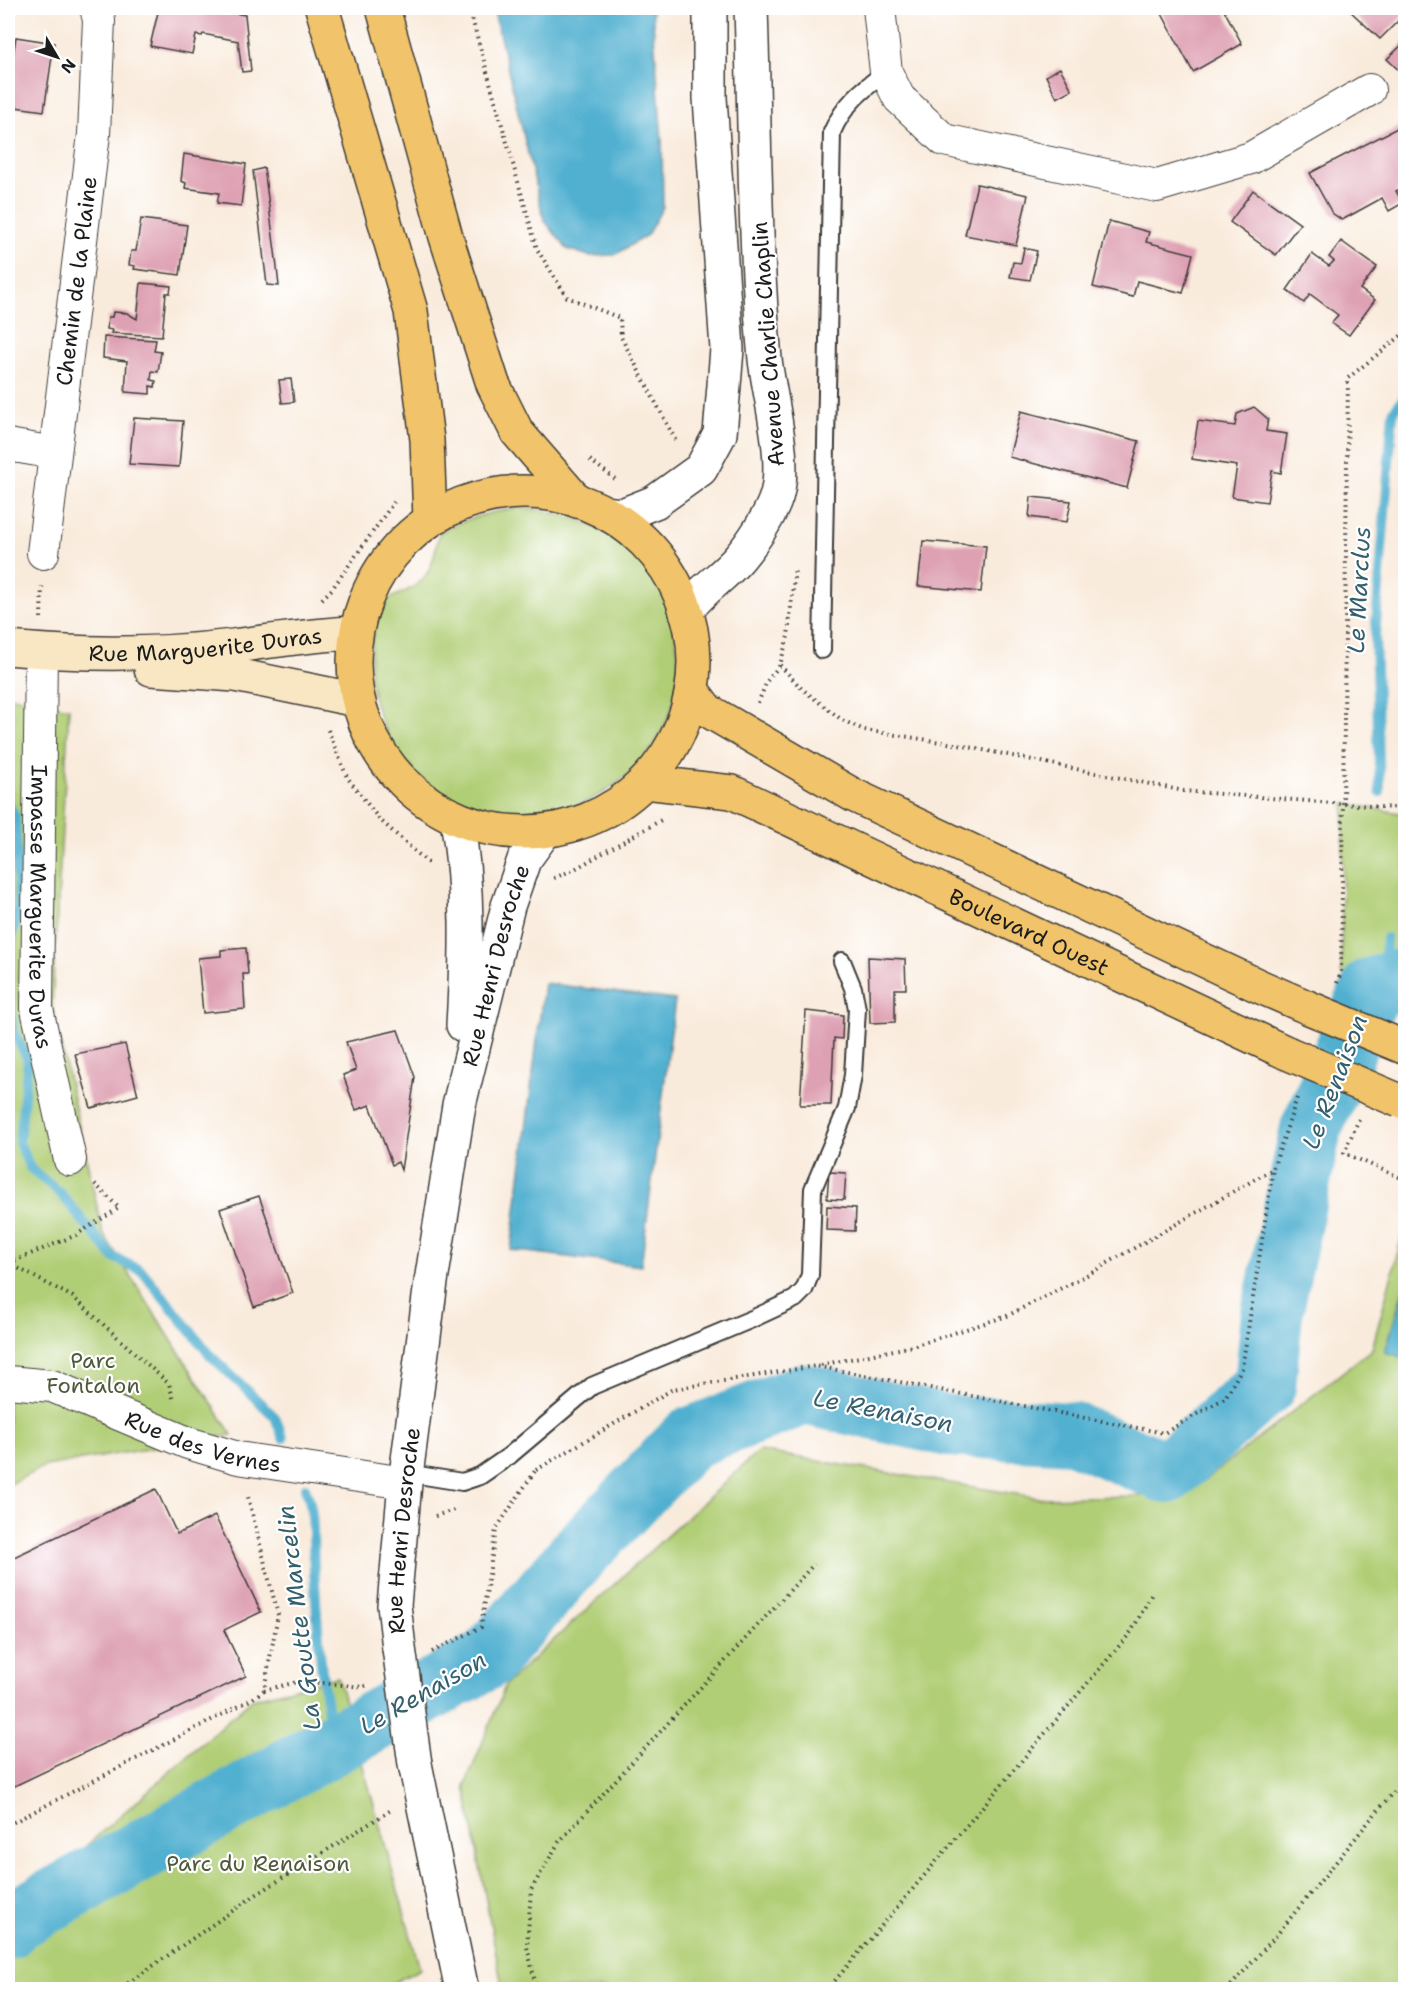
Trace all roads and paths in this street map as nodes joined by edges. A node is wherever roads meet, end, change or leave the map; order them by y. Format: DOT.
graph roads {
  1 [pos="96,8"];
  2 [pos="322,8"];
  3 [pos="383,8"];
  4 [pos="470,8"];
  5 [pos="710,8"];
  6 [pos="751,8"];
  7 [pos="879,8"];
  8 [pos="886,72"];
  9 [pos="1369,90"];
  10 [pos="1406,332"];
  11 [pos="8,445"];
  12 [pos="55,453"];
  13 [pos="586,456"];
  14 [pos="702,469"];
  15 [pos="616,480"];
  16 [pos="396,498"];
  17 [pos="577,501"];
  18 [pos="606,513"];
  19 [pos="430,520"];
  20 [pos="43,553"];
  21 [pos="796,557"];
  22 [pos="315,606"];
  23 [pos="686,612"];
  24 [pos="356,633"];
  25 [pos="8,648"];
  26 [pos="822,650"];
  27 [pos="48,651"];
  28 [pos="780,665"];
  29 [pos="692,690"];
  30 [pos="357,700"];
  31 [pos="754,712"];
  32 [pos="319,723"];
  33 [pos="645,782"];
  34 [pos="1344,803"];
  35 [pos="1406,809"];
  36 [pos="667,818"];
  37 [pos="457,820"];
  38 [pos="545,831"];
  39 [pos="435,872"];
  40 [pos="545,881"];
  41 [pos="842,961"];
  42 [pos="1337,984"];
  43 [pos="1406,1048"];
  44 [pos="1298,1094"];
  45 [pos="1403,1102"];
  46 [pos="459,1105"];
  47 [pos="70,1160"];
  48 [pos="1273,1169"];
  49 [pos="8,1263"];
  50 [pos="816,1366"];
  51 [pos="8,1382"];
  52 [pos="188,1443"];
  53 [pos="237,1458"];
  54 [pos="535,1470"];
  55 [pos="526,1475"];
  56 [pos="405,1478"];
  57 [pos="461,1507"];
  58 [pos="401,1529"];
  59 [pos="814,1564"];
  60 [pos="1153,1592"];
  61 [pos="412,1652"];
  62 [pos="373,1682"];
  63 [pos="264,1690"];
  64 [pos="1406,1776"];
  65 [pos="418,1778"];
  66 [pos="8,1825"];
  67 [pos="118,1989"];
  68 [pos="462,1989"];
  69 [pos="537,1989"];
  70 [pos="827,1989"];
  71 [pos="1227,1989"];
  1 -- 12 [label="street, Chemin de la Plaine"];
  2 -- 19 [label="main road"];
  3 -- 17 [label="main road"];
  4 -- 14 [label="path"];
  5 -- 14 [label="street, Avenue Charlie Chaplin"];
  6 -- 23 [label="street, Avenue Charlie Chaplin"];
  7 -- 8 [label="street"];
  8 -- 9 [label="street"];
  8 -- 26 [label="lane"];
  10 -- 34 [label="path"];
  11 -- 12 [label="street"];
  12 -- 20 [label="street, Chemin de la Plaine"];
  13 -- 15 [label="path"];
  14 -- 18 [label="street, Avenue Charlie Chaplin"];
  16 -- 22 [label="path"];
  17 -- 18 [label="main road"];
  17 -- 19 [label="main road"];
  18 -- 23 [label="main road"];
  19 -- 24 [label="main road"];
  21 -- 28 [label="path"];
  23 -- 29 [label="main road"];
  24 -- 27 [label="main road, Rue Marguerite Duras"];
  24 -- 30 [label="main road"];
  25 -- 27 [label="main road, Rue Marguerite Duras"];
  27 -- 30 [label="main road, Rue Marguerite Duras"];
  27 -- 47 [label="street, Impasse Marguerite Duras"];
  28 -- 31 [label="path"];
  28 -- 34 [label="path"];
  29 -- 33 [label="main road"];
  29 -- 43 [label="main road, bridge"];
  30 -- 37 [label="main road"];
  32 -- 39 [label="path"];
  33 -- 38 [label="main road"];
  33 -- 45 [label="main road, Boulevard Ouest, bridge"];
  34 -- 35 [label="path"];
  34 -- 42 [label="path"];
  36 -- 40 [label="path"];
  37 -- 38 [label="main road"];
  37 -- 46 [label="street, Rue Henri Desroche"];
  38 -- 46 [label="street, Rue Henri Desroche"];
  41 -- 56 [label="lane"];
  44 -- 48 [label="path"];
  46 -- 56 [label="street, Rue Henri Desroche"];
  47 -- 49 [label="path"];
  48 -- 50 [label="path"];
  48 -- 50 [label="path"];
  49 -- 52 [label="path"];
  50 -- 54 [label="path"];
  51 -- 52 [label="street, Rue des Vernes"];
  52 -- 53 [label="street, Rue des Vernes"];
  53 -- 56 [label="street, Rue des Vernes"];
  53 -- 63 [label="path"];
  54 -- 55 [label="path"];
  54 -- 61 [label="path"];
  56 -- 58 [label="street, Rue Henri Desroche"];
  57 -- 58 [label="path"];
  58 -- 61 [label="street, Rue Henri Desroche"];
  59 -- 69 [label="path"];
  60 -- 70 [label="path"];
  61 -- 65 [label="street, Rue Henri Desroche, bridge"];
  62 -- 63 [label="path"];
  63 -- 66 [label="path"];
  64 -- 71 [label="path"];
  65 -- 67 [label="path"];
  65 -- 68 [label="street, Rue Henri Desroche"];
}
